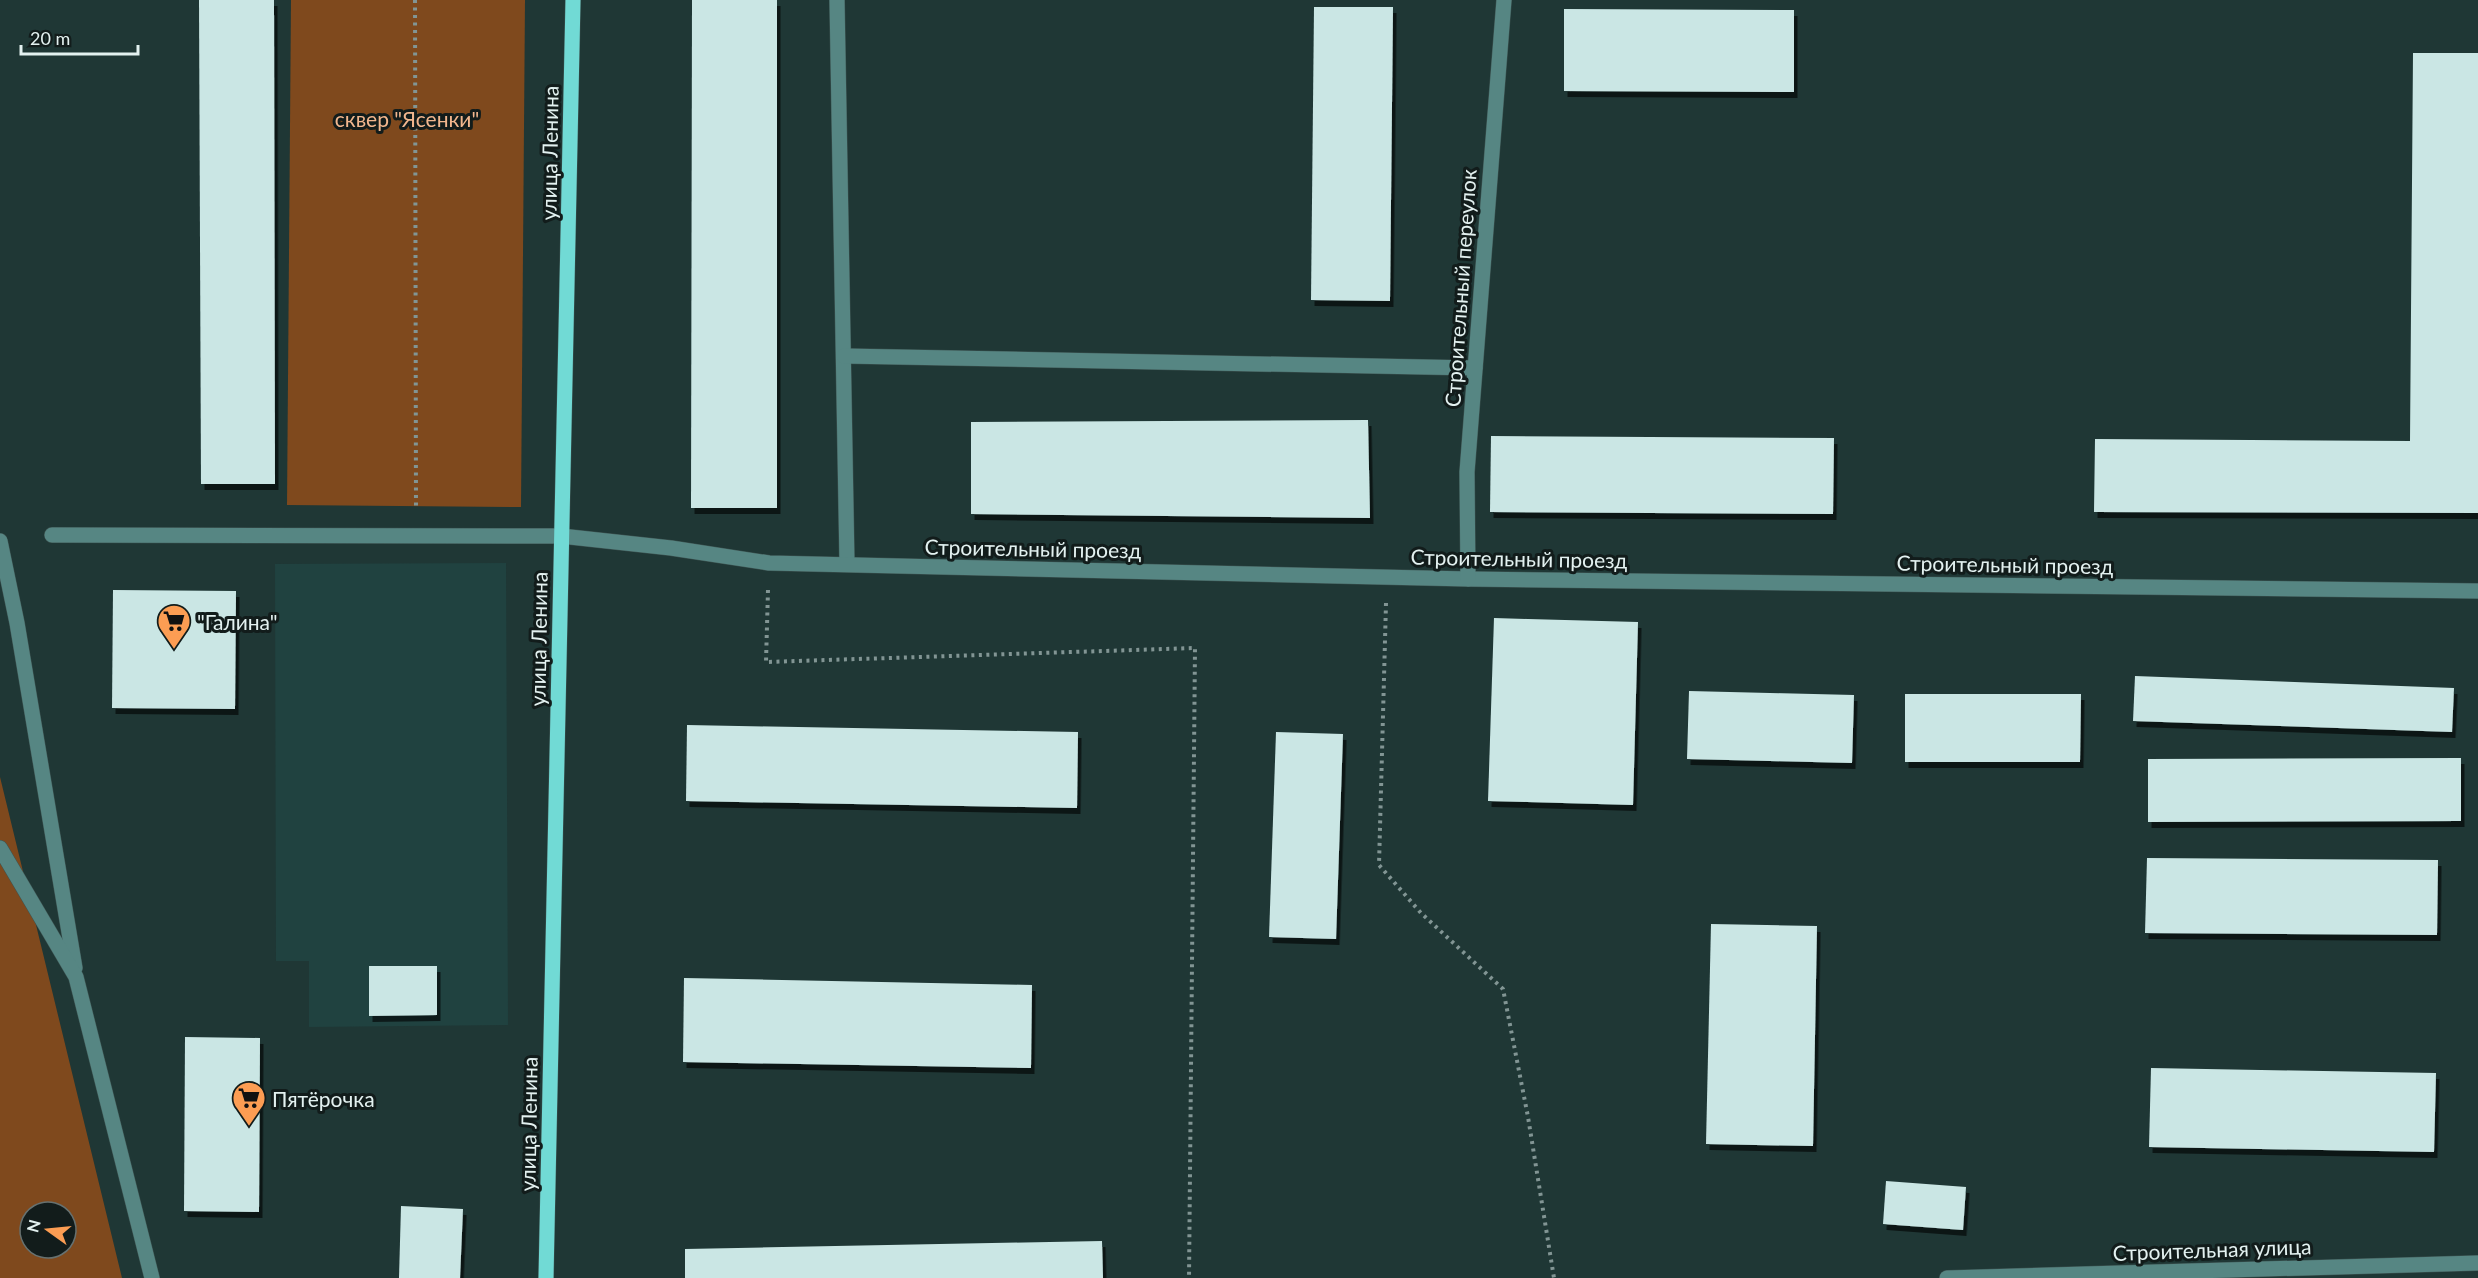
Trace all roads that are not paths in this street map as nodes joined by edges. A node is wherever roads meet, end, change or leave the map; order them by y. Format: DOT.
graph roads {
  1 [pos="573,0"];
  2 [pos="837,0"];
  3 [pos="1504,0"];
  4 [pos="844,356"];
  5 [pos="1475,368"];
  6 [pos="52,535"];
  7 [pos="561,536"];
  8 [pos="0,541"];
  9 [pos="847,564"];
  10 [pos="1468,579"];
  11 [pos="2478,591"];
  12 [pos="0,848"];
  13 [pos="76,977"];
  14 [pos="2478,1263"];
  15 [pos="152,1278"];
  16 [pos="546,1278"];
  17 [pos="1947,1278"];
  1 -- 7 [label="main road, улица Ленина"];
  2 -- 4 [label="street"];
  3 -- 5 [label="street, Строительный переулок"];
  4 -- 5 [label="street"];
  4 -- 9 [label="street"];
  5 -- 10 [label="street, Строительный переулок"];
  6 -- 7 [label="street, Строительный проезд"];
  7 -- 9 [label="street, Строительный проезд"];
  7 -- 16 [label="main road, улица Ленина"];
  8 -- 13 [label="street"];
  9 -- 10 [label="street, Строительный проезд"];
  10 -- 11 [label="street, Строительный проезд"];
  12 -- 13 [label="street"];
  13 -- 15 [label="street"];
  14 -- 17 [label="street, Строительная улица"];
}
